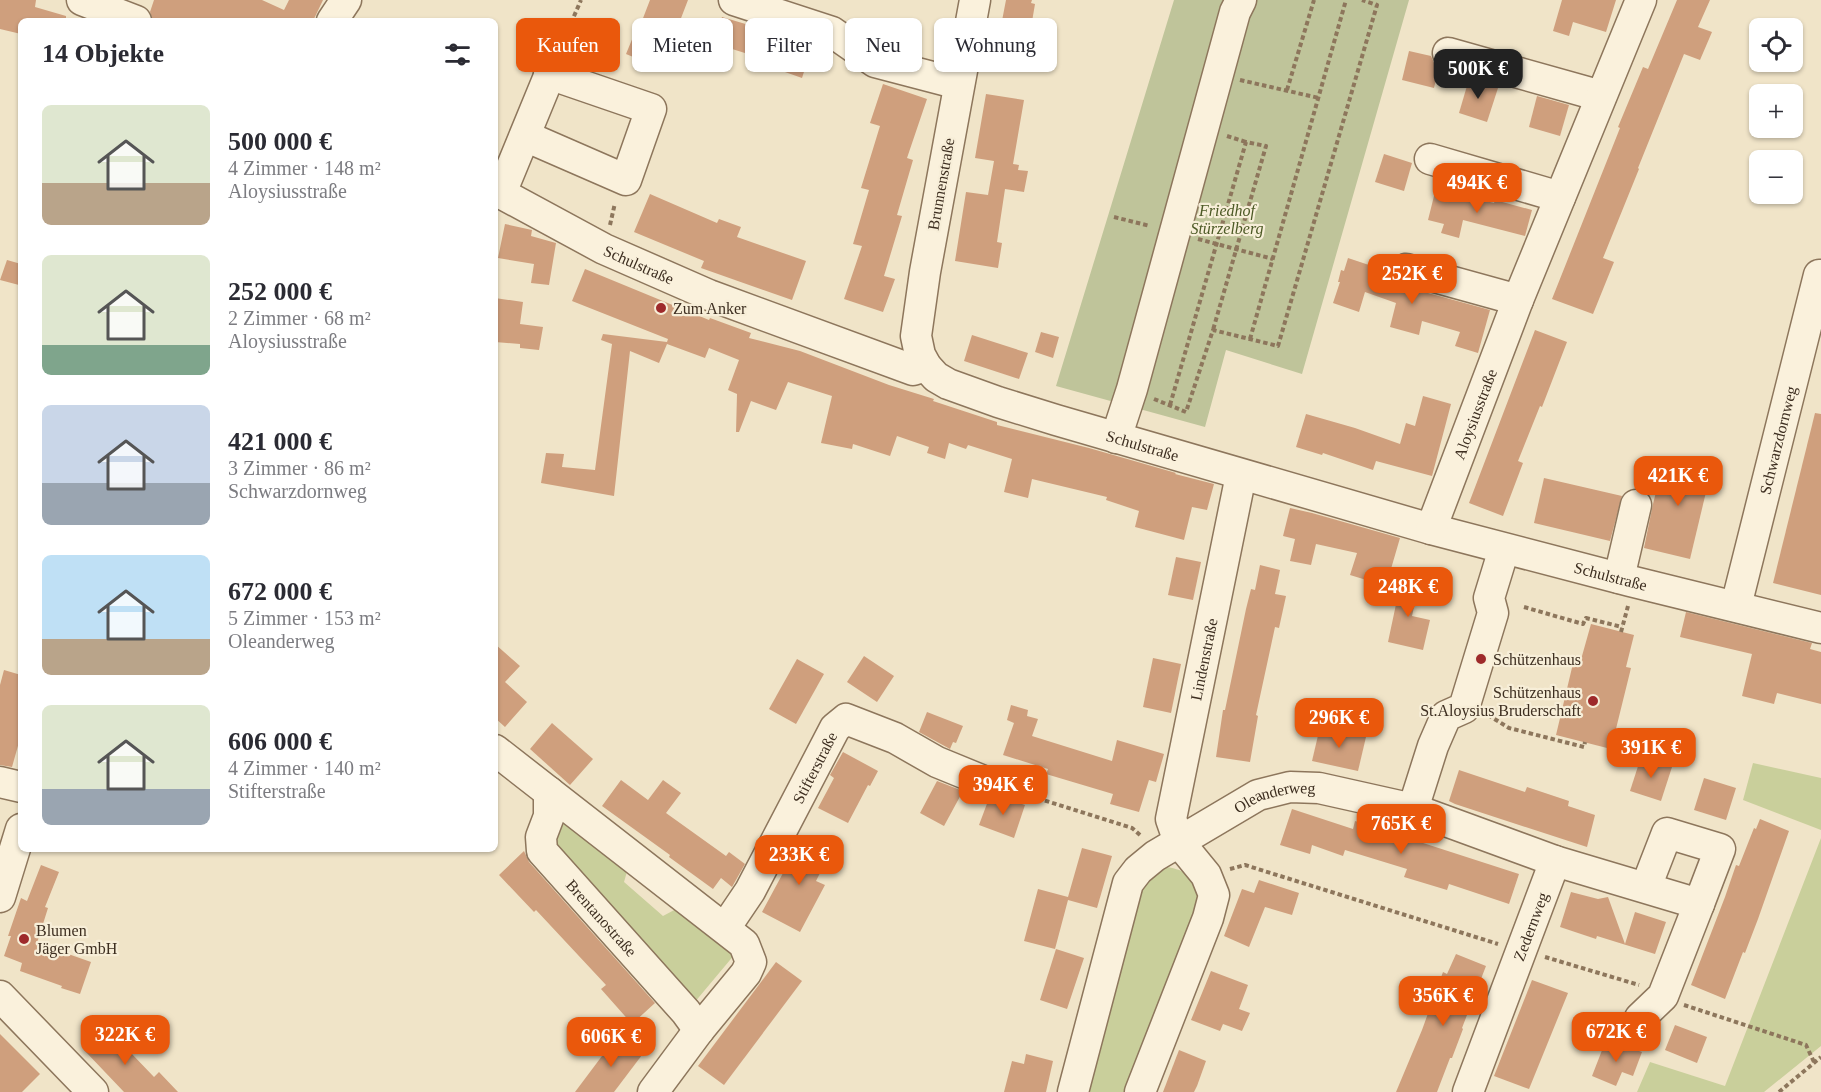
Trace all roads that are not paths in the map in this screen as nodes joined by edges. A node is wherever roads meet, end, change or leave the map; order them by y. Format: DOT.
graph roads {
  1 [pos="82,0"];
  2 [pos="346,0"];
  3 [pos="734,0"];
  4 [pos="975,0"];
  5 [pos="1241,0"];
  6 [pos="1641,0"];
  7 [pos="128,18"];
  8 [pos="334,18"];
  9 [pos="1448,53"];
  10 [pos="959,84"];
  11 [pos="1601,96"];
  12 [pos="525,135"];
  13 [pos="1430,159"];
  14 [pos="498,191"];
  15 [pos="1560,197"];
  16 [pos="1406,269"];
  17 [pos="1819,275"];
  18 [pos="1518,300"];
  19 [pos="926,366"];
  20 [pos="1809,369"];
  21 [pos="1116,438"];
  22 [pos="1241,475"];
  23 [pos="1636,505"];
  24 [pos="1431,529"];
  25 [pos="1504,549"];
  26 [pos="1619,578"];
  27 [pos="1736,606"];
  28 [pos="1821,628"];
  29 [pos="498,752"];
  30 [pos="981,780"];
  31 [pos="0,782"];
  32 [pos="18,786"];
  33 [pos="549,792"];
  34 [pos="1413,809"];
  35 [pos="18,839"];
  36 [pos="1169,848"];
  37 [pos="1555,861"];
  38 [pos="1646,887"];
  39 [pos="0,897"];
  40 [pos="1699,904"];
  41 [pos="725,928"];
  42 [pos="0,996"];
  43 [pos="1640,1018"];
  44 [pos="699,1030"];
  45 [pos="93,1092"];
  46 [pos="654,1092"];
  47 [pos="1073,1092"];
  48 [pos="1140,1092"];
  49 [pos="1468,1092"];
  1 -- 7 [label="street"];
  2 -- 8 [label="street"];
  3 -- 10 [label="street"];
  4 -- 10 [label="street, Brunnenstraße"];
  5 -- 21 [label="street"];
  6 -- 11 [label="street, Aloysiusstraße"];
  9 -- 11 [label="street"];
  10 -- 19 [label="street, Brunnenstraße"];
  11 -- 15 [label="street, Aloysiusstraße"];
  12 -- 12 [label="street"];
  12 -- 14 [label="street"];
  13 -- 15 [label="street"];
  14 -- 19 [label="street, Schulstraße"];
  15 -- 18 [label="street, Aloysiusstraße"];
  16 -- 18 [label="street"];
  17 -- 20 [label="street, Schwarzdornweg"];
  18 -- 24 [label="street, Aloysiusstraße"];
  19 -- 21 [label="street, Schulstraße"];
  20 -- 27 [label="street, Schwarzdornweg"];
  21 -- 22 [label="street, Schulstraße"];
  22 -- 24 [label="street, Schulstraße"];
  22 -- 36 [label="street, Lindenstraße"];
  23 -- 26 [label="street"];
  24 -- 25 [label="street, Schulstraße"];
  25 -- 26 [label="street, Schulstraße"];
  25 -- 34 [label="street"];
  26 -- 27 [label="street, Schulstraße"];
  27 -- 28 [label="street, Schulstraße"];
  29 -- 33 [label="street"];
  30 -- 41 [label="street, Stifterstraße"];
  31 -- 32 [label="street"];
  33 -- 41 [label="street"];
  33 -- 44 [label="street, Brentanostraße"];
  34 -- 36 [label="street, Oleanderweg"];
  34 -- 37 [label="street, Oleanderweg"];
  35 -- 39 [label="street"];
  36 -- 47 [label="street"];
  36 -- 48 [label="street, Lindenstraße"];
  37 -- 38 [label="street, Oleanderweg"];
  37 -- 49 [label="street, Zedernweg"];
  38 -- 40 [label="street, Oleanderweg"];
  38 -- 40 [label="street"];
  40 -- 43 [label="street"];
  41 -- 44 [label="street"];
  42 -- 45 [label="street"];
  44 -- 46 [label="street"];
}
